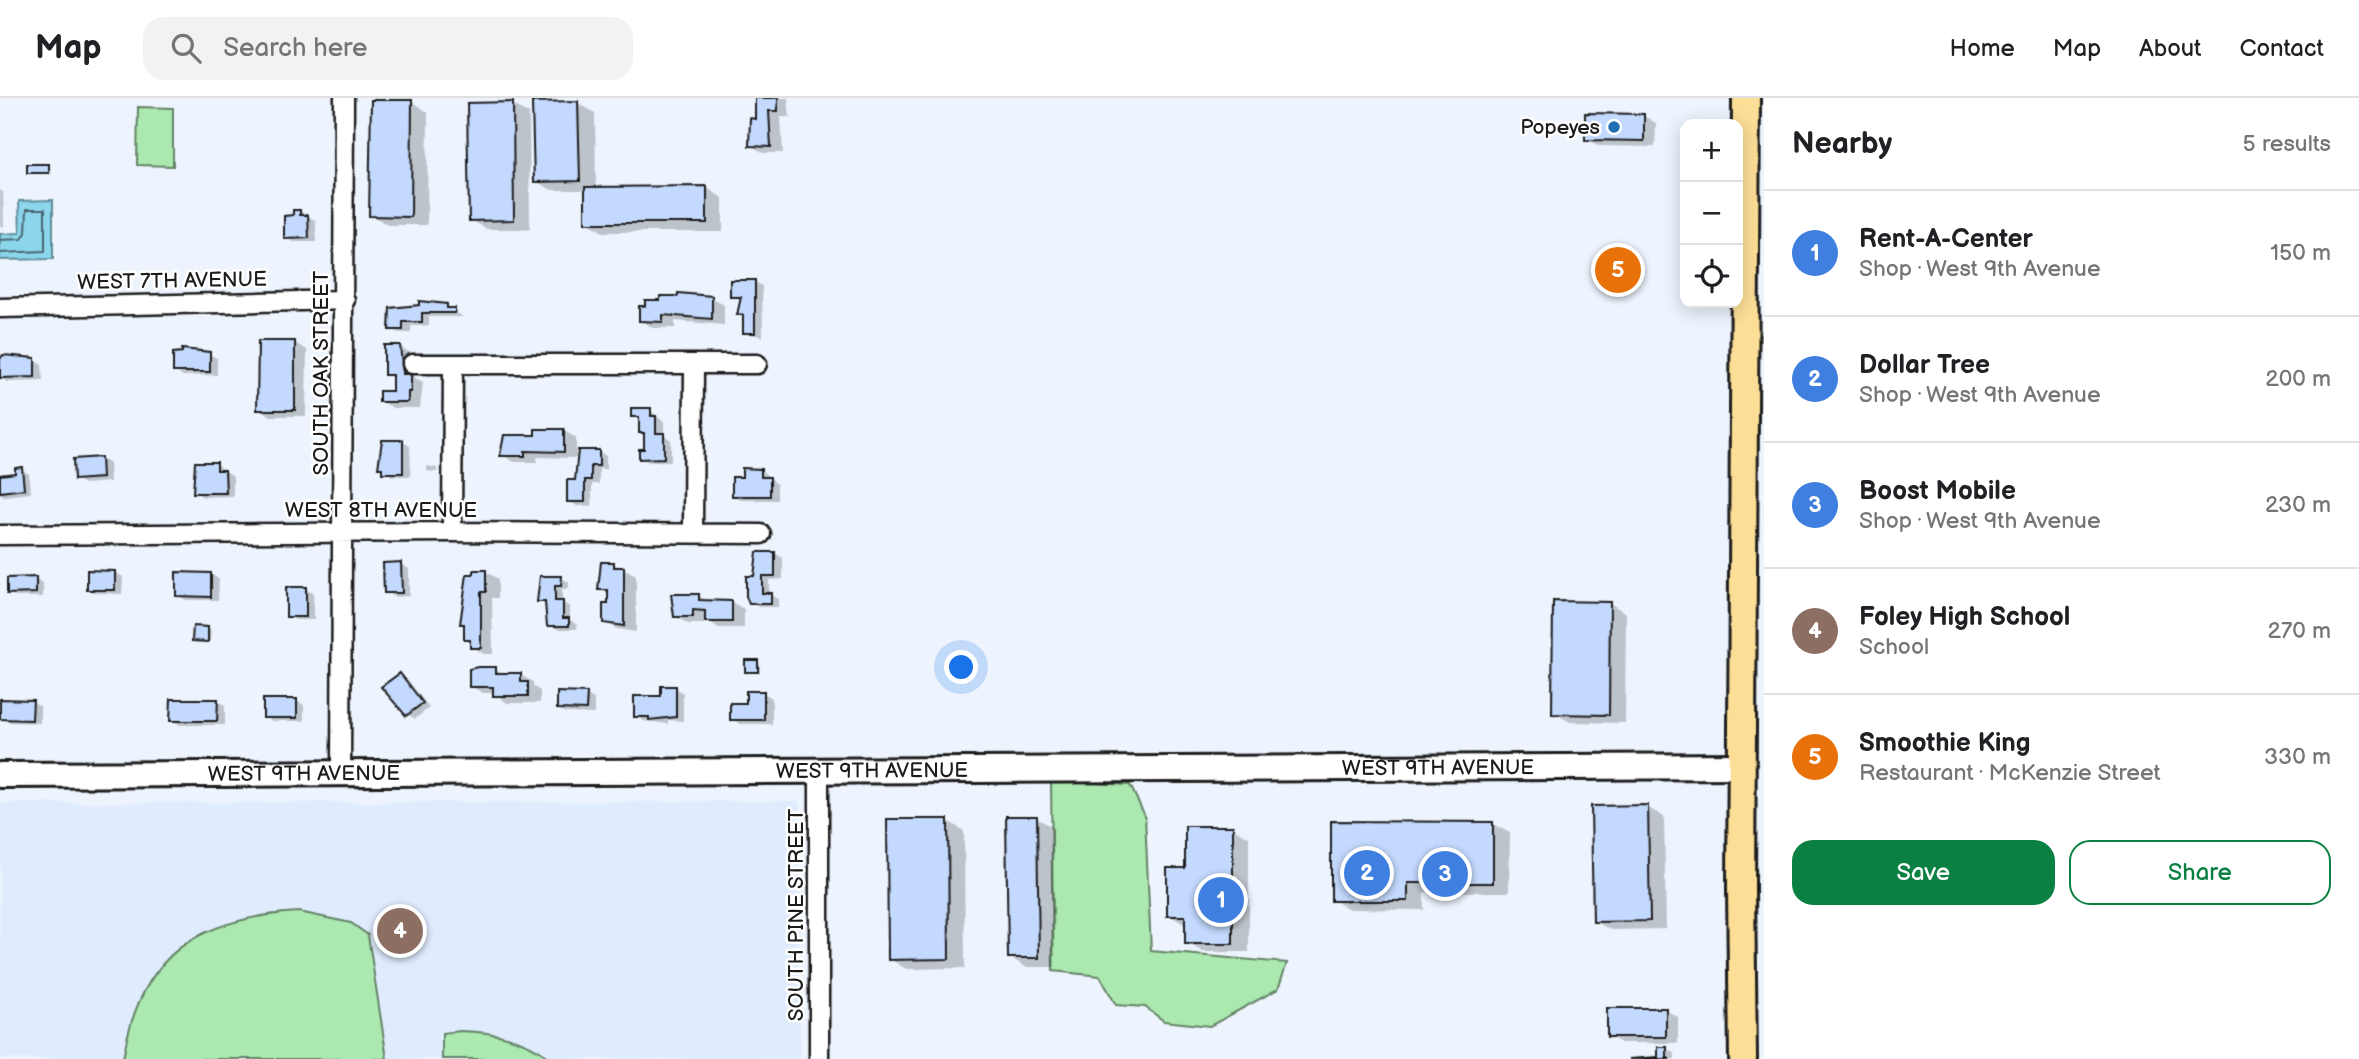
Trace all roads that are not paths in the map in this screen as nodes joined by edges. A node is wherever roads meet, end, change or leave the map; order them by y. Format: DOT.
graph roads {
  1 [pos="344,98"];
  2 [pos="1746,98"];
  3 [pos="345,300"];
  4 [pos="0,309"];
  5 [pos="412,364"];
  6 [pos="694,364"];
  7 [pos="757,364"];
  8 [pos="453,365"];
  9 [pos="452,532"];
  10 [pos="343,533"];
  11 [pos="693,533"];
  12 [pos="761,534"];
  13 [pos="0,535"];
  14 [pos="1742,766"];
  15 [pos="819,772"];
  16 [pos="341,774"];
  17 [pos="0,775"];
  18 [pos="819,1059"];
  19 [pos="1743,1059"];
  1 -- 3 [label="street, SOUTH OAK STREET"];
  2 -- 14 [label="main road"];
  3 -- 4 [label="street, WEST 7TH AVENUE"];
  3 -- 10 [label="street, SOUTH OAK STREET"];
  5 -- 8 [label="street"];
  6 -- 7 [label="street"];
  6 -- 8 [label="street"];
  6 -- 11 [label="street"];
  8 -- 9 [label="street"];
  9 -- 10 [label="street, WEST 8TH AVENUE"];
  9 -- 11 [label="street, WEST 8TH AVENUE"];
  10 -- 13 [label="street, WEST 8TH AVENUE"];
  10 -- 16 [label="street, SOUTH OAK STREET"];
  11 -- 12 [label="street, WEST 8TH AVENUE"];
  14 -- 15 [label="street, WEST 9TH AVENUE"];
  14 -- 19 [label="main road"];
  15 -- 16 [label="street, WEST 9TH AVENUE"];
  15 -- 18 [label="street, SOUTH PINE STREET"];
  16 -- 17 [label="street, WEST 9TH AVENUE"];
}
